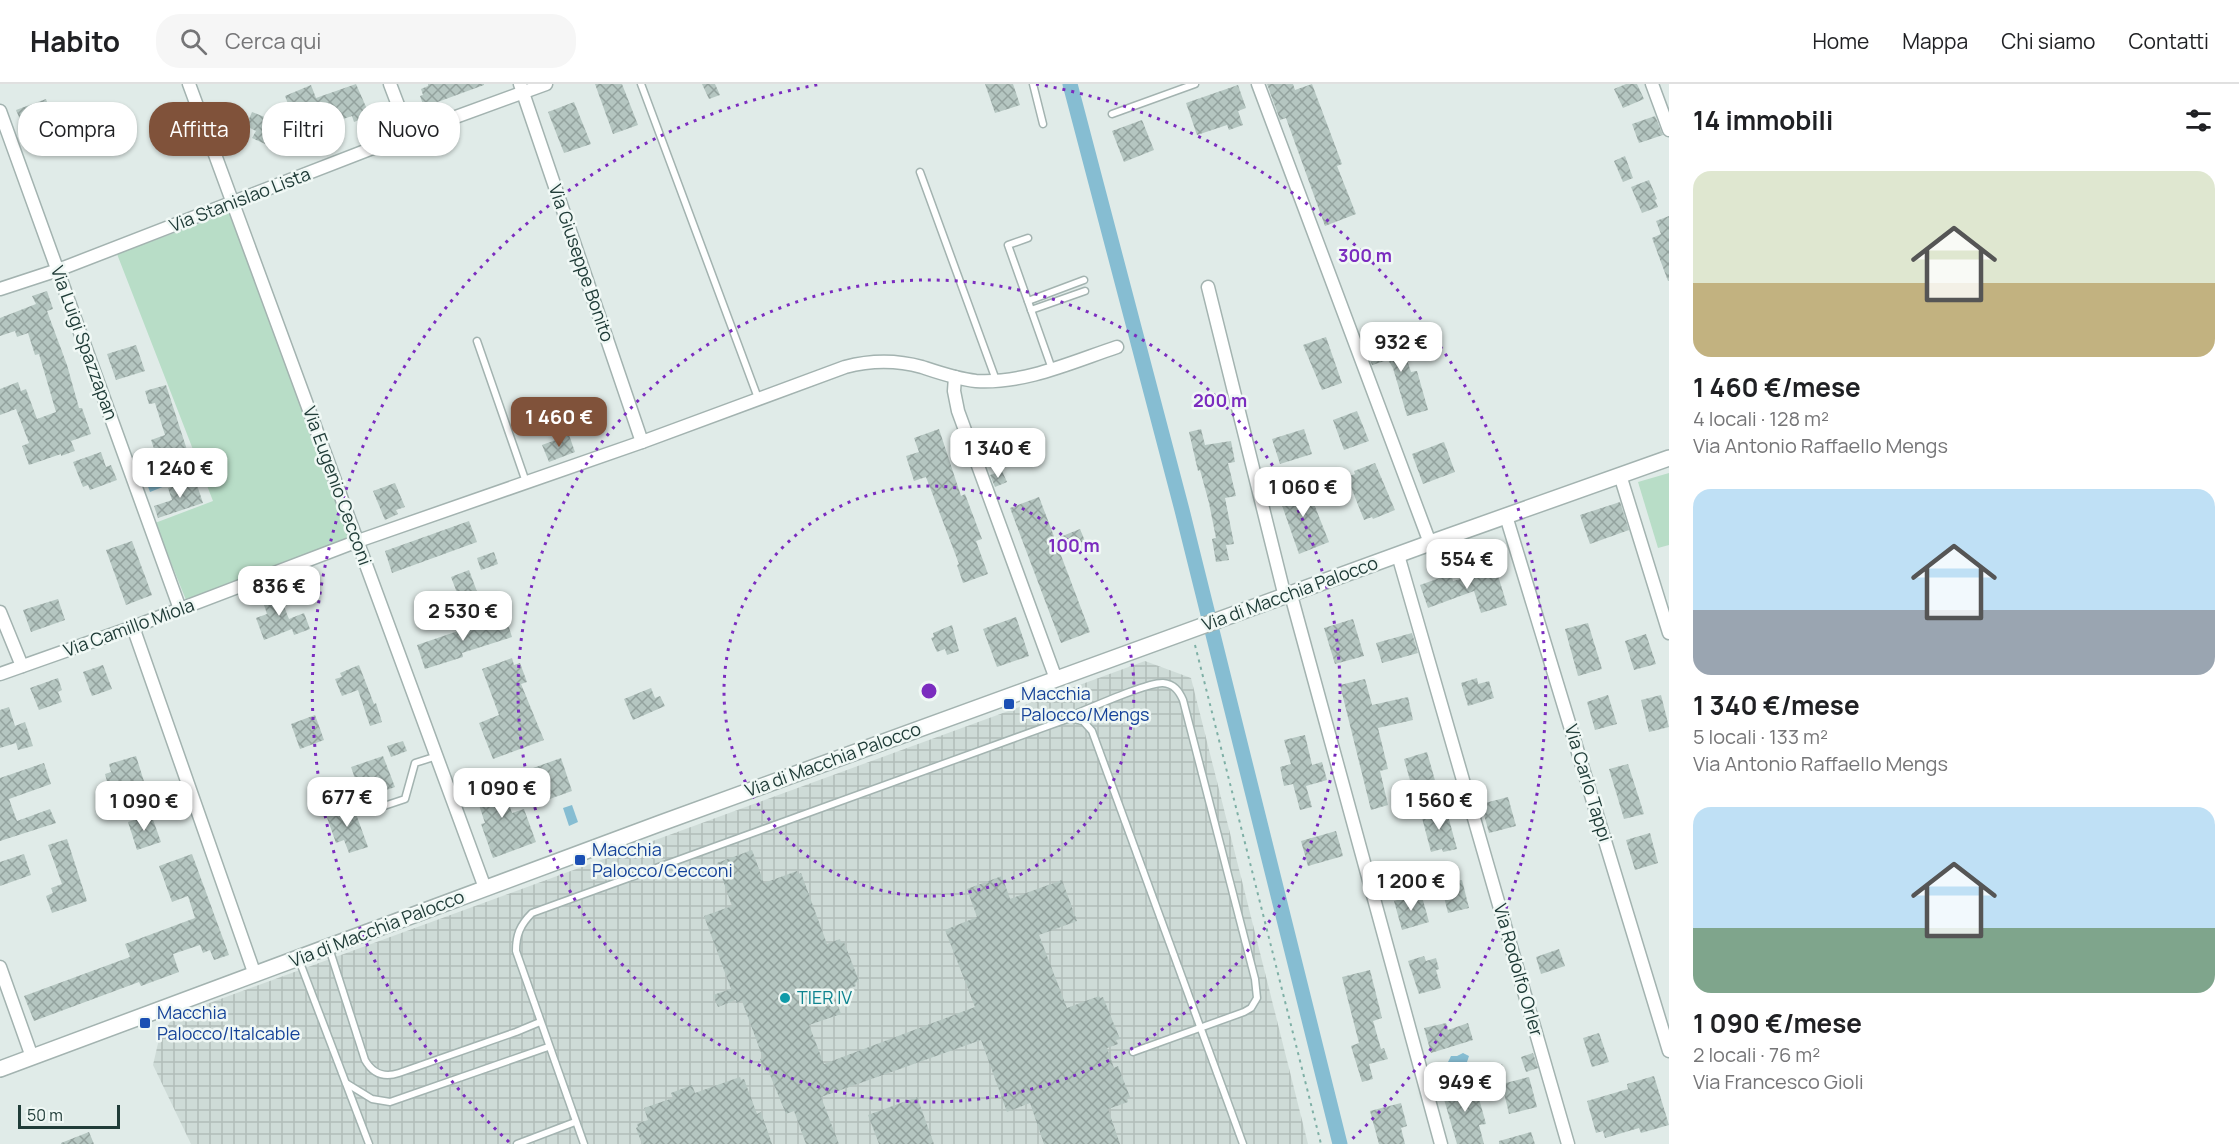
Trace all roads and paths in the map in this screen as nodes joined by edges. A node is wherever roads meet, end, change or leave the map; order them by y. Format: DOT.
graph roads {
  1 [pos="189,84"];
  2 [pos="390,84"];
  3 [pos="546,84"];
  4 [pos="641,84"];
  5 [pos="1033,84"];
  6 [pos="1195,84"];
  7 [pos="1258,84"];
  8 [pos="1652,84"];
  9 [pos="522,88"];
  10 [pos="397,102"];
  11 [pos="0,111"];
  12 [pos="460,113"];
  13 [pos="1112,114"];
  14 [pos="1043,124"];
  15 [pos="1669,130"];
  16 [pos="357,154"];
  17 [pos="920,172"];
  18 [pos="233,203"];
  19 [pos="1028,238"];
  20 [pos="58,270"];
  21 [pos="1084,280"];
  22 [pos="1208,287"];
  23 [pos="0,289"];
  24 [pos="1085,291"];
  25 [pos="1028,301"];
  26 [pos="1031,310"];
  27 [pos="477,341"];
  28 [pos="1118,347"];
  29 [pos="1052,369"];
  30 [pos="955,377"];
  31 [pos="996,380"];
  32 [pos="758,398"];
  33 [pos="642,442"];
  34 [pos="1669,458"];
  35 [pos="1620,475"];
  36 [pos="526,482"];
  37 [pos="1506,516"];
  38 [pos="358,541"];
  39 [pos="1430,543"];
  40 [pos="1398,555"];
  41 [pos="1288,596"];
  42 [pos="180,609"];
  43 [pos="0,612"];
  44 [pos="133,627"];
  45 [pos="1193,630"];
  46 [pos="1669,633"];
  47 [pos="22,666"];
  48 [pos="0,674"];
  49 [pos="1056,679"];
  50 [pos="1065,719"];
  51 [pos="437,756"];
  52 [pos="384,806"];
  53 [pos="485,888"];
  54 [pos="329,947"];
  55 [pos="298,959"];
  56 [pos="0,967"];
  57 [pos="255,975"];
  58 [pos="540,1022"];
  59 [pos="1200,1028"];
  60 [pos="548,1047"];
  61 [pos="1669,1051"];
  62 [pos="1133,1052"];
  63 [pos="33,1057"];
  64 [pos="0,1069"];
  65 [pos="346,1083"];
  66 [pos="575,1122"];
  67 [pos="369,1144"];
  68 [pos="516,1144"];
  69 [pos="584,1144"];
  70 [pos="1243,1144"];
  71 [pos="1321,1144"];
  72 [pos="1441,1144"];
  73 [pos="1568,1144"];
  1 -- 18 [label="street, Via Eugenio Cecconi"];
  2 -- 10 [label="street"];
  3 -- 9 [label="street, Via Stanislao Lista"];
  4 -- 32 [label="lane"];
  5 -- 14 [label="lane"];
  6 -- 13 [label="lane"];
  7 -- 39 [label="street"];
  8 -- 15 [label="street"];
  9 -- 12 [label="street, Via Stanislao Lista"];
  9 -- 33 [label="street, Via Giuseppe Bonito"];
  11 -- 20 [label="street, Via Luigi Spazzapan"];
  16 -- 18 [label="street, Via Stanislao Lista"];
  17 -- 31 [label="lane"];
  18 -- 20 [label="street, Via Stanislao Lista"];
  18 -- 38 [label="street, Via Eugenio Cecconi"];
  19 -- 25 [label="lane"];
  20 -- 23 [label="street, Via Stanislao Lista"];
  20 -- 42 [label="street, Via Luigi Spazzapan"];
  21 -- 25 [label="lane"];
  22 -- 41 [label="street"];
  24 -- 26 [label="lane"];
  25 -- 26 [label="lane"];
  26 -- 29 [label="lane"];
  27 -- 36 [label="lane"];
  28 -- 29 [label="street, Via Camillo Miola"];
  29 -- 31 [label="street, Via Camillo Miola"];
  30 -- 31 [label="street, Via Camillo Miola"];
  30 -- 32 [label="street, Via Camillo Miola"];
  30 -- 49 [label="street"];
  32 -- 33 [label="street, Via Camillo Miola"];
  33 -- 36 [label="street, Via Camillo Miola"];
  34 -- 35 [label="street, Via di Macchia Palocco"];
  35 -- 37 [label="street, Via di Macchia Palocco"];
  35 -- 46 [label="street"];
  36 -- 38 [label="street, Via Camillo Miola"];
  37 -- 39 [label="street, Via di Macchia Palocco"];
  37 -- 61 [label="street, Via Carlo Tappi"];
  38 -- 42 [label="street, Via Camillo Miola"];
  38 -- 51 [label="street, Via Eugenio Cecconi"];
  39 -- 40 [label="street, Via di Macchia Palocco"];
  40 -- 41 [label="street, Via di Macchia Palocco"];
  40 -- 73 [label="street, Via Rodolfo Orler"];
  41 -- 45 [label="street, Via di Macchia Palocco"];
  41 -- 72 [label="street"];
  42 -- 44 [label="street, Via Camillo Miola"];
  43 -- 47 [label="street"];
  44 -- 47 [label="street, Via Camillo Miola"];
  44 -- 57 [label="street"];
  45 -- 49 [label="street, Via di Macchia Palocco"];
  45 -- 71 [label="path"];
  47 -- 48 [label="street, Via Camillo Miola"];
  49 -- 53 [label="street, Via di Macchia Palocco"];
  50 -- 58 [label="lane"];
  50 -- 59 [label="lane"];
  50 -- 59 [label="lane"];
  51 -- 52 [label="lane"];
  51 -- 53 [label="street, Via Eugenio Cecconi"];
  53 -- 54 [label="street, Via di Macchia Palocco"];
  54 -- 55 [label="street, Via di Macchia Palocco"];
  54 -- 58 [label="lane"];
  55 -- 57 [label="street, Via di Macchia Palocco"];
  55 -- 65 [label="lane"];
  56 -- 63 [label="street"];
  57 -- 63 [label="street, Via di Macchia Palocco"];
  58 -- 60 [label="lane"];
  59 -- 62 [label="lane"];
  59 -- 70 [label="lane"];
  60 -- 65 [label="lane"];
  60 -- 66 [label="lane"];
  63 -- 64 [label="street, Via di Macchia Palocco"];
  65 -- 67 [label="lane"];
  66 -- 68 [label="lane"];
  66 -- 69 [label="lane"];
}
